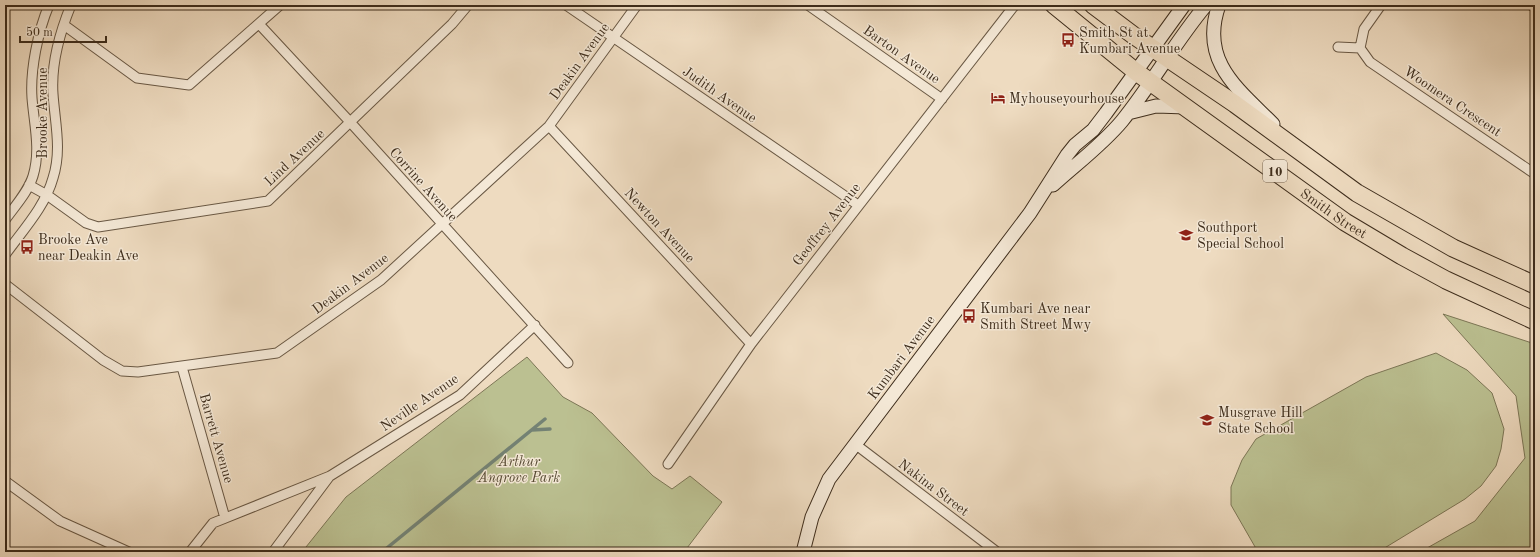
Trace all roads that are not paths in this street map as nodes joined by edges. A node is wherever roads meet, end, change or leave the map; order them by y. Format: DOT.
graph roads {
  1 [pos="49,5"];
  2 [pos="71,5"];
  3 [pos="280,5"];
  4 [pos="468,5"];
  5 [pos="566,5"];
  6 [pos="637,5"];
  7 [pos="808,5"];
  8 [pos="1054,5"];
  9 [pos="1093,5"];
  10 [pos="1184,5"];
  11 [pos="1206,5"];
  12 [pos="1219,5"];
  13 [pos="1381,5"];
  14 [pos="1531,5"];
  15 [pos="1014,6"];
  16 [pos="1535,8"];
  17 [pos="259,24"];
  18 [pos="64,25"];
  19 [pos="613,37"];
  20 [pos="1152,48"];
  21 [pos="1338,48"];
  22 [pos="1360,48"];
  23 [pos="1166,57"];
  24 [pos="1135,71"];
  25 [pos="1150,82"];
  26 [pos="942,99"];
  27 [pos="1188,107"];
  28 [pos="1128,113"];
  29 [pos="351,123"];
  30 [pos="549,126"];
  31 [pos="1308,159"];
  32 [pos="1535,174"];
  33 [pos="29,185"];
  34 [pos="1045,191"];
  35 [pos="47,195"];
  36 [pos="858,205"];
  37 [pos="5,220"];
  38 [pos="442,226"];
  39 [pos="5,255"];
  40 [pos="5,284"];
  41 [pos="1535,285"];
  42 [pos="1535,321"];
  43 [pos="535,325"];
  44 [pos="751,344"];
  45 [pos="568,363"];
  46 [pos="182,367"];
  47 [pos="855,444"];
  48 [pos="668,464"];
  49 [pos="330,476"];
  50 [pos="5,481"];
  51 [pos="225,518"];
  52 [pos="129,552"];
  53 [pos="190,552"];
  54 [pos="273,552"];
  55 [pos="803,552"];
  56 [pos="997,552"];
  1 -- 33 [label="street, Brooke Avenue"];
  2 -- 18 [label="street, Brooke Avenue"];
  3 -- 17 [label="street"];
  4 -- 29 [label="street, Lind Avenue"];
  5 -- 19 [label="street, Judith Avenue"];
  6 -- 19 [label="street, Deakin Avenue"];
  7 -- 26 [label="street, Barton Avenue"];
  8 -- 24 [label="highway, Smith Street / 10"];
  9 -- 20 [label="highway, 10"];
  10 -- 20 [label="main road, Kumbari Avenue"];
  11 -- 23 [label="main road, Kumbari Avenue"];
  12 -- 31 [label="main road"];
  13 -- 22 [label="street"];
  14 -- 16 [label="street"];
  15 -- 26 [label="street, Geoffrey Avenue"];
  17 -- 18 [label="street"];
  17 -- 29 [label="street, Corrine Avenue"];
  18 -- 35 [label="street, Brooke Avenue"];
  19 -- 30 [label="street, Deakin Avenue"];
  19 -- 36 [label="street, Judith Avenue"];
  20 -- 23 [label="highway, 10"];
  20 -- 24 [label="main road, Kumbari Avenue"];
  21 -- 22 [label="street"];
  22 -- 32 [label="street, Woomera Crescent"];
  23 -- 25 [label="main road, Kumbari Avenue"];
  23 -- 31 [label="highway, 10"];
  24 -- 25 [label="highway, Smith Street / 10"];
  24 -- 34 [label="main road, Kumbari Avenue"];
  25 -- 27 [label="highway, Smith Street / 10"];
  25 -- 28 [label="main road, Kumbari Avenue"];
  26 -- 36 [label="street, Geoffrey Avenue"];
  27 -- 28 [label="main road"];
  27 -- 42 [label="highway, Smith Street / 10"];
  28 -- 34 [label="main road, Kumbari Avenue"];
  29 -- 35 [label="street, Lind Avenue"];
  29 -- 38 [label="street, Corrine Avenue"];
  30 -- 38 [label="street, Deakin Avenue"];
  30 -- 44 [label="street, Newton Avenue"];
  31 -- 41 [label="highway, 10"];
  33 -- 35 [label="street, Lind Avenue"];
  33 -- 37 [label="street, Brooke Avenue"];
  34 -- 47 [label="main road, Kumbari Avenue"];
  35 -- 39 [label="street, Brooke Avenue"];
  36 -- 44 [label="street, Geoffrey Avenue"];
  38 -- 43 [label="street, Corrine Avenue"];
  38 -- 46 [label="street, Deakin Avenue"];
  40 -- 46 [label="street, Deakin Avenue"];
  43 -- 45 [label="street, Corrine Avenue"];
  43 -- 49 [label="street, Neville Avenue"];
  44 -- 48 [label="street, Geoffrey Avenue"];
  46 -- 51 [label="street, Barrett Avenue"];
  47 -- 55 [label="main road, Kumbari Avenue"];
  47 -- 56 [label="street, Nakina Street"];
  49 -- 51 [label="street, Neville Avenue"];
  49 -- 54 [label="street, Neville Avenue"];
  50 -- 52 [label="street"];
  51 -- 53 [label="street, Neville Avenue"];
}
